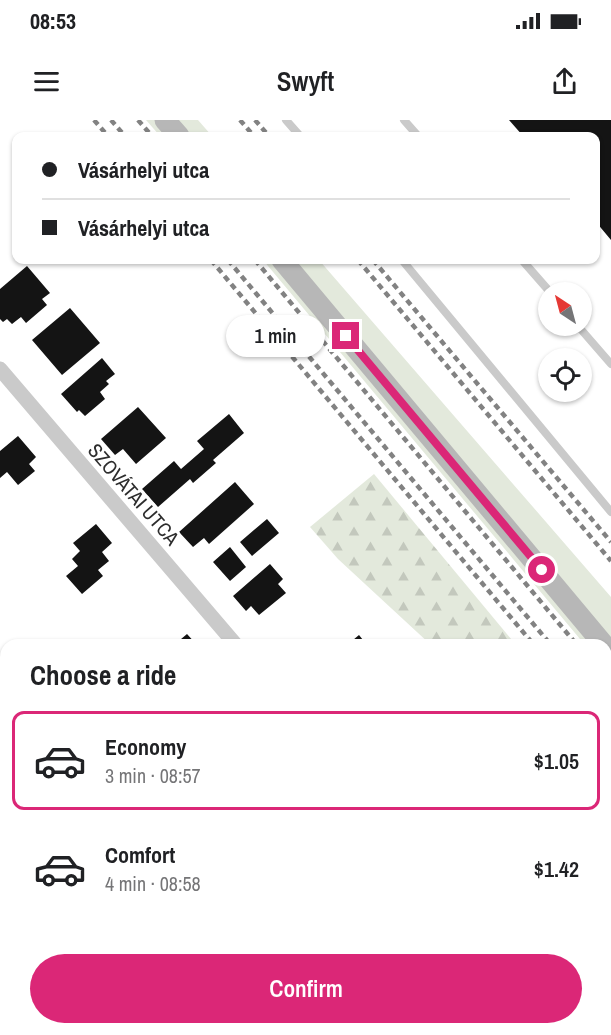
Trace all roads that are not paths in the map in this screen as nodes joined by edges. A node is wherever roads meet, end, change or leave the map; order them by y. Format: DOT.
graph roads {
  1 [pos="165,120"];
  2 [pos="286,120"];
  3 [pos="176,132"];
  4 [pos="296,132"];
  5 [pos="285,264"];
  6 [pos="405,264"];
  7 [pos="526,264"];
  8 [pos="541,282"];
  9 [pos="587,336"];
  10 [pos="611,364"];
  11 [pos="0,369"];
  12 [pos="611,512"];
  13 [pos="231,639"];
  14 [pos="599,639"];
  1 -- 3 [label="street"];
  2 -- 4 [label="lane"];
  5 -- 14 [label="street"];
  6 -- 12 [label="lane"];
  7 -- 8 [label="lane"];
  9 -- 10 [label="lane"];
  11 -- 13 [label="street, SZOVÁTAI UTCA"];
}
